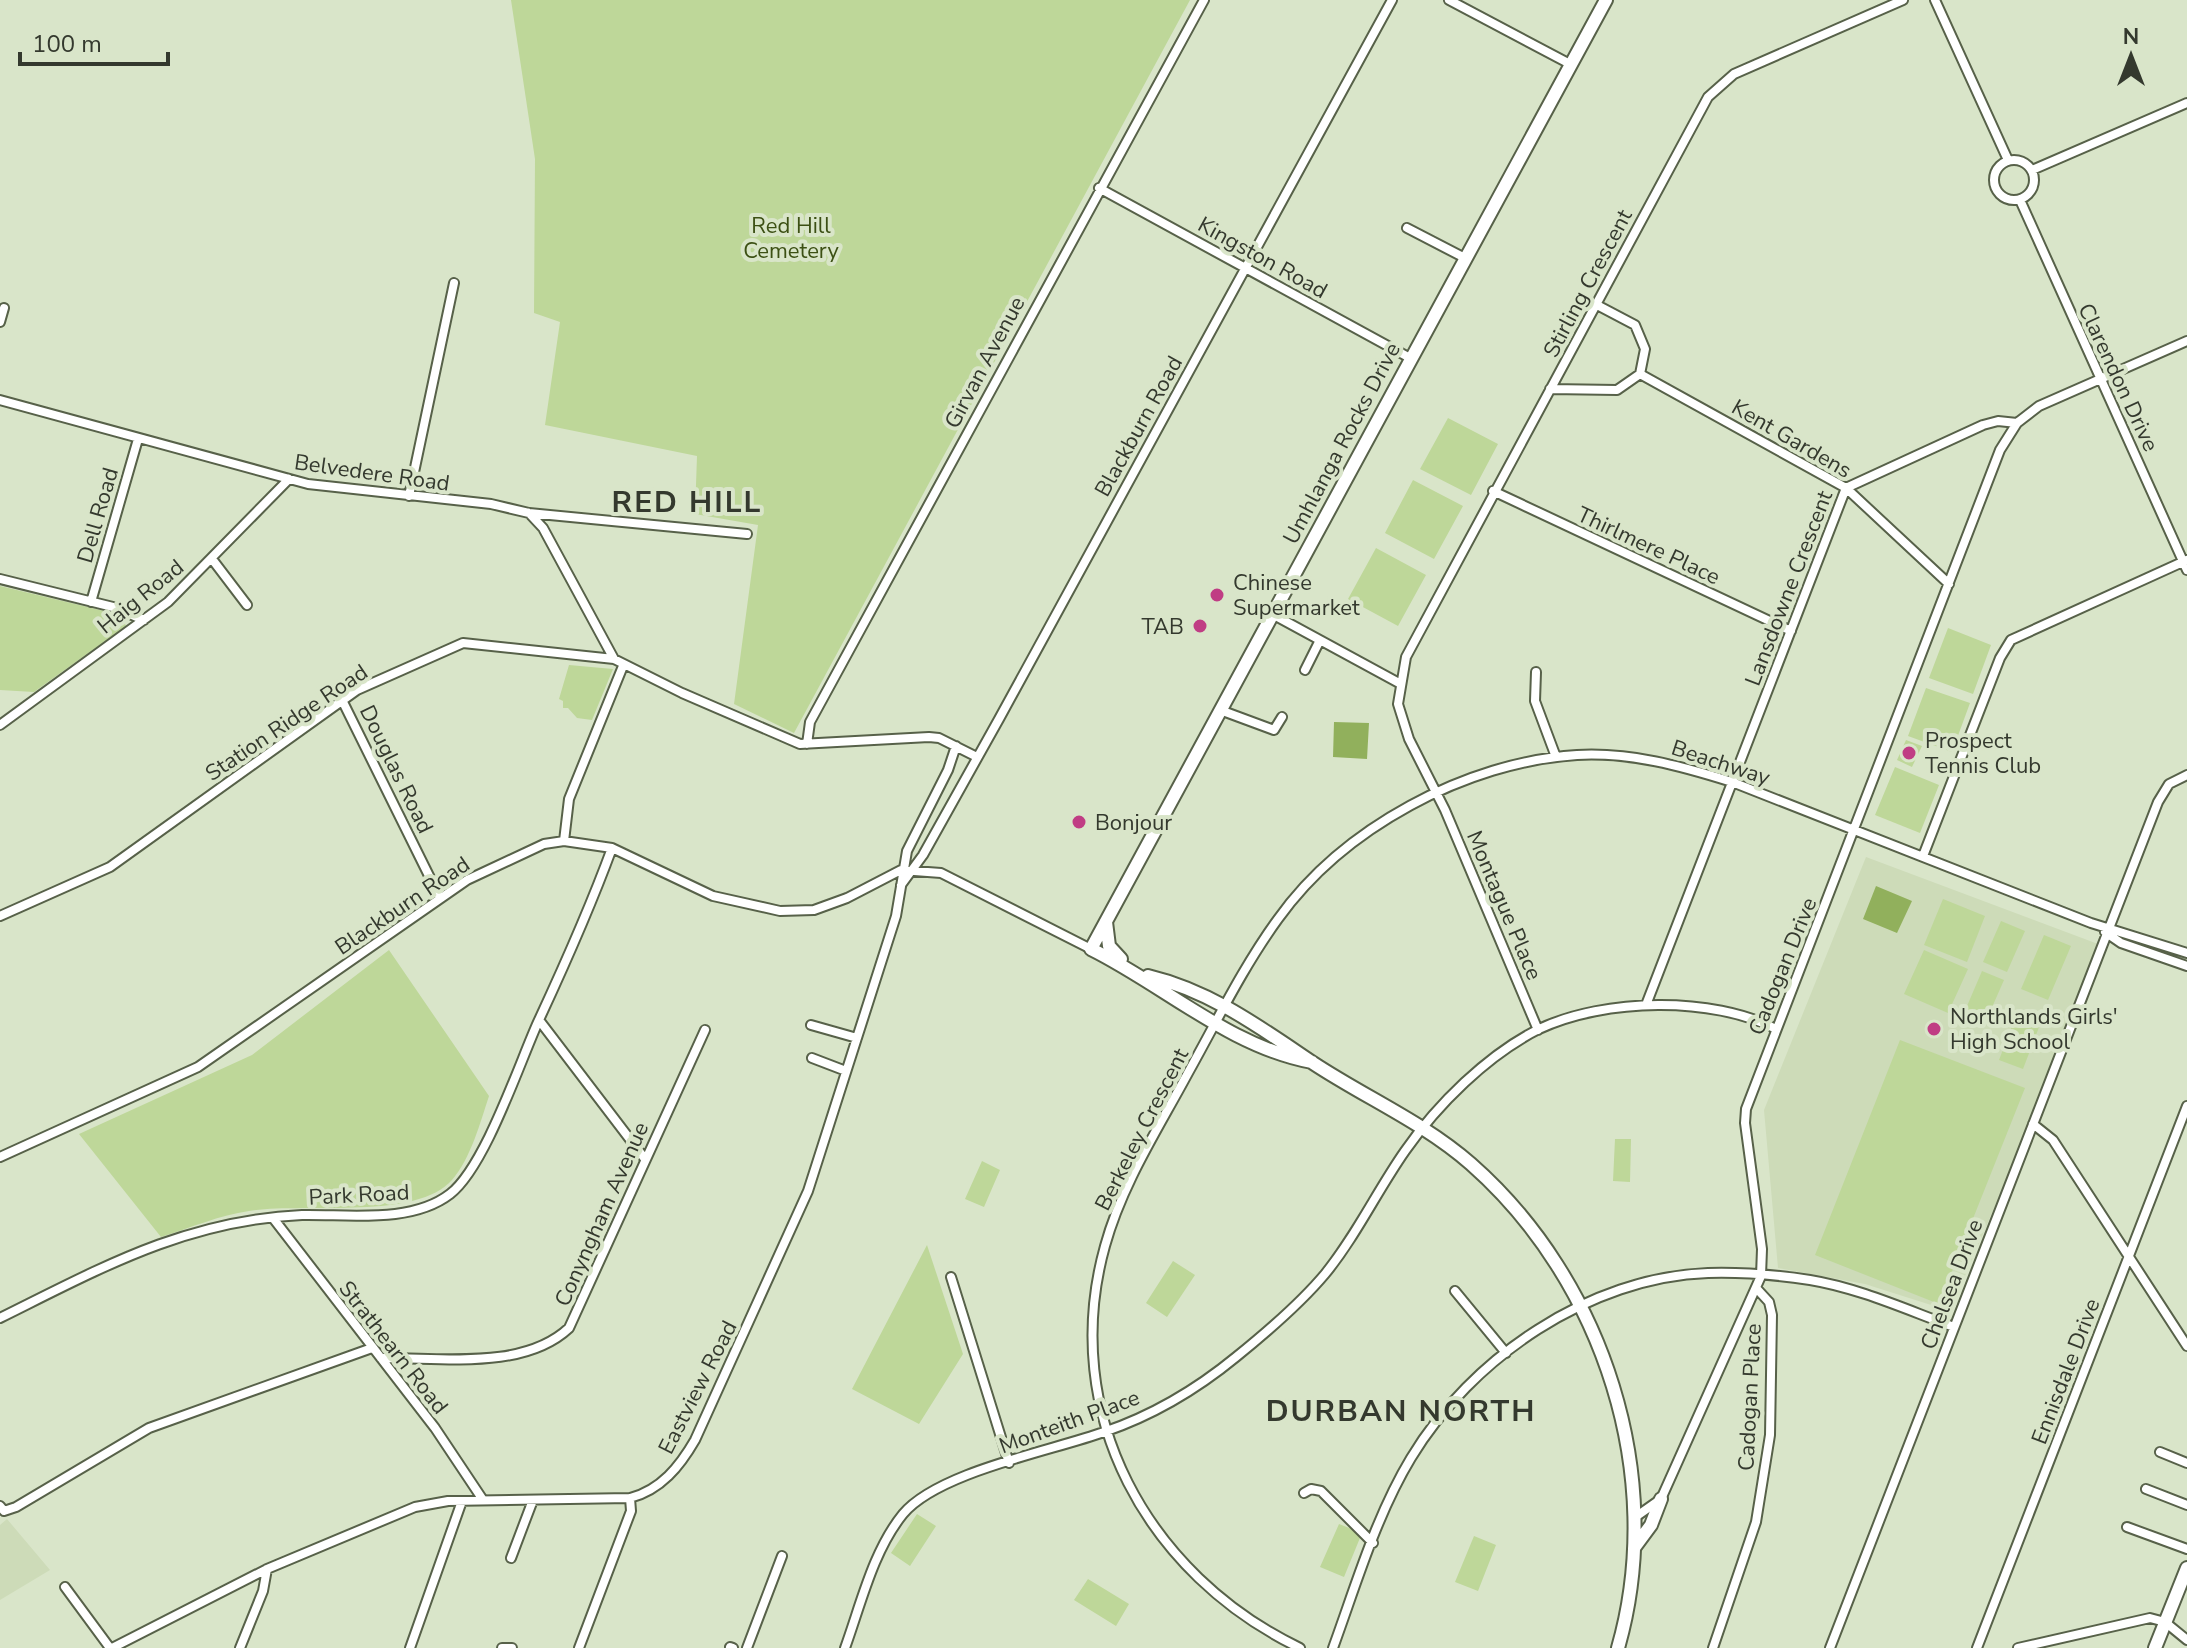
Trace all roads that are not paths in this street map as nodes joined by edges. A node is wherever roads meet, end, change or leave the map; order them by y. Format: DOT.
graph roads {
  1 [pos="1204,0"];
  2 [pos="1392,0"];
  3 [pos="1449,0"];
  4 [pos="1606,0"];
  5 [pos="1903,0"];
  6 [pos="1935,0"];
  7 [pos="1570,64"];
  8 [pos="2187,103"];
  9 [pos="2008,160"];
  10 [pos="2032,170"];
  11 [pos="1099,188"];
  12 [pos="2020,200"];
  13 [pos="1407,228"];
  14 [pos="1465,258"];
  15 [pos="1246,268"];
  16 [pos="454,283"];
  17 [pos="1597,305"];
  18 [pos="4,308"];
  19 [pos="0,322"];
  20 [pos="2187,341"];
  21 [pos="1410,358"];
  22 [pos="1640,374"];
  23 [pos="2101,378"];
  24 [pos="1550,389"];
  25 [pos="0,400"];
  26 [pos="2017,423"];
  27 [pos="138,439"];
  28 [pos="289,479"];
  29 [pos="1846,488"];
  30 [pos="1493,491"];
  31 [pos="409,496"];
  32 [pos="529,513"];
  33 [pos="747,534"];
  34 [pos="212,559"];
  35 [pos="2186,564"];
  36 [pos="0,579"];
  37 [pos="1949,584"];
  38 [pos="91,602"];
  39 [pos="247,605"];
  40 [pos="1272,614"];
  41 [pos="144,620"];
  42 [pos="1791,631"];
  43 [pos="1320,640"];
  44 [pos="614,659"];
  45 [pos="623,666"];
  46 [pos="1305,670"];
  47 [pos="1536,672"];
  48 [pos="1399,683"];
  49 [pos="342,700"];
  50 [pos="1220,710"];
  51 [pos="1282,717"];
  52 [pos="0,725"];
  53 [pos="807,744"];
  54 [pos="956,746"];
  55 [pos="977,757"];
  56 [pos="1556,757"];
  57 [pos="2187,775"];
  58 [pos="1732,782"];
  59 [pos="1437,794"];
  60 [pos="1855,830"];
  61 [pos="564,841"];
  62 [pos="612,848"];
  63 [pos="1923,856"];
  64 [pos="914,869"];
  65 [pos="901,870"];
  66 [pos="900,886"];
  67 [pos="440,898"];
  68 [pos="0,916"];
  69 [pos="1106,919"];
  70 [pos="2109,931"];
  71 [pos="1091,949"];
  72 [pos="2187,953"];
  73 [pos="2187,966"];
  74 [pos="1136,972"];
  75 [pos="1225,1005"];
  76 [pos="1646,1005"];
  77 [pos="539,1020"];
  78 [pos="1216,1023"];
  79 [pos="811,1025"];
  80 [pos="1776,1029"];
  81 [pos="705,1030"];
  82 [pos="1538,1030"];
  83 [pos="857,1038"];
  84 [pos="812,1058"];
  85 [pos="1312,1062"];
  86 [pos="846,1071"];
  87 [pos="2187,1106"];
  88 [pos="2033,1124"];
  89 [pos="1423,1127"];
  90 [pos="0,1157"];
  91 [pos="645,1159"];
  92 [pos="273,1218"];
  93 [pos="2129,1257"];
  94 [pos="1761,1276"];
  95 [pos="951,1277"];
  96 [pos="1757,1289"];
  97 [pos="1455,1291"];
  98 [pos="1581,1307"];
  99 [pos="0,1318"];
  100 [pos="1954,1327"];
  101 [pos="2187,1346"];
  102 [pos="372,1348"];
  103 [pos="1506,1353"];
  104 [pos="381,1358"];
  105 [pos="1107,1431"];
  106 [pos="2160,1452"];
  107 [pos="1009,1463"];
  108 [pos="2187,1463"];
  109 [pos="2146,1489"];
  110 [pos="1304,1493"];
  111 [pos="630,1498"];
  112 [pos="1661,1499"];
  113 [pos="483,1500"];
  114 [pos="533,1500"];
  115 [pos="462,1501"];
  116 [pos="2187,1505"];
  117 [pos="2,1508"];
  118 [pos="1634,1518"];
  119 [pos="2127,1527"];
  120 [pos="1373,1543"];
  121 [pos="1634,1548"];
  122 [pos="2187,1549"];
  123 [pos="782,1556"];
  124 [pos="511,1558"];
  125 [pos="2187,1568"];
  126 [pos="267,1569"];
  127 [pos="65,1587"];
  128 [pos="2165,1622"];
  129 [pos="2187,1640"];
  130 [pos="111,1648"];
  131 [pos="240,1648"];
  132 [pos="410,1648"];
  133 [pos="502,1648"];
  134 [pos="512,1648"];
  135 [pos="579,1648"];
  136 [pos="747,1648"];
  137 [pos="845,1648"];
  138 [pos="1300,1648"];
  139 [pos="1333,1648"];
  140 [pos="1618,1648"];
  141 [pos="1713,1648"];
  142 [pos="1830,1648"];
  143 [pos="1977,1648"];
  144 [pos="2018,1648"];
  145 [pos="2155,1648"];
  1 -- 11 [label="street, Girvan Avenue"];
  2 -- 15 [label="street, Blackburn Road"];
  3 -- 7 [label="street"];
  4 -- 7 [label="main road, Umhlanga Rocks Drive"];
  5 -- 17 [label="street, Stirling Crescent"];
  6 -- 9 [label="street"];
  7 -- 14 [label="main road, Umhlanga Rocks Drive"];
  8 -- 10 [label="street"];
  9 -- 10 [label="street"];
  9 -- 12 [label="street"];
  10 -- 12 [label="street"];
  11 -- 15 [label="street, Kingston Road"];
  11 -- 53 [label="street, Girvan Avenue"];
  12 -- 23 [label="street, Clarendon Drive"];
  13 -- 14 [label="street"];
  14 -- 21 [label="main road, Umhlanga Rocks Drive"];
  15 -- 21 [label="street, Kingston Road"];
  15 -- 55 [label="street, Blackburn Road"];
  16 -- 31 [label="street"];
  17 -- 22 [label="street"];
  17 -- 24 [label="street, Stirling Crescent"];
  18 -- 19 [label="street"];
  20 -- 23 [label="street, Lansdowne Crescent"];
  21 -- 40 [label="main road, Umhlanga Rocks Drive"];
  22 -- 24 [label="street"];
  22 -- 29 [label="street, Kent Gardens"];
  23 -- 26 [label="street, Lansdowne Crescent"];
  23 -- 35 [label="street, Clarendon Drive"];
  24 -- 30 [label="street, Stirling Crescent"];
  25 -- 27 [label="street, Belvedere Road"];
  26 -- 29 [label="street, Lansdowne Crescent"];
  26 -- 37 [label="street, Cadogan Drive"];
  27 -- 28 [label="street, Belvedere Road"];
  27 -- 38 [label="street, Dell Road"];
  28 -- 31 [label="street, Belvedere Road"];
  28 -- 34 [label="street, Haig Road"];
  29 -- 37 [label="street, Kent Gardens"];
  29 -- 42 [label="street, Lansdowne Crescent"];
  30 -- 42 [label="street, Thirlmere Place"];
  30 -- 48 [label="street, Stirling Crescent"];
  31 -- 32 [label="street, Belvedere Road"];
  32 -- 33 [label="street, Belvedere Road"];
  32 -- 44 [label="street"];
  34 -- 39 [label="street"];
  34 -- 41 [label="street, Haig Road"];
  35 -- 63 [label="street"];
  36 -- 38 [label="street"];
  37 -- 60 [label="street, Cadogan Drive"];
  38 -- 41 [label="street"];
  40 -- 43 [label="street"];
  40 -- 50 [label="main road, Umhlanga Rocks Drive"];
  41 -- 52 [label="street, Haig Road"];
  42 -- 58 [label="street, Lansdowne Crescent"];
  43 -- 46 [label="street"];
  43 -- 48 [label="street"];
  44 -- 45 [label="street"];
  44 -- 49 [label="street, Station Ridge Road"];
  45 -- 53 [label="street"];
  45 -- 61 [label="street"];
  47 -- 56 [label="street"];
  48 -- 59 [label="street, Stirling Crescent"];
  49 -- 67 [label="street, Douglas Road"];
  49 -- 68 [label="street, Station Ridge Road"];
  50 -- 51 [label="street"];
  50 -- 69 [label="main road, Umhlanga Rocks Drive"];
  53 -- 54 [label="street"];
  54 -- 55 [label="street"];
  54 -- 65 [label="street"];
  55 -- 64 [label="street, Blackburn Road"];
  56 -- 58 [label="street, Beachway"];
  56 -- 59 [label="street, Beachway"];
  57 -- 70 [label="street, Chelsea Drive"];
  58 -- 60 [label="street, Beachway"];
  58 -- 76 [label="street, Lansdowne Crescent"];
  59 -- 75 [label="street, Beachway"];
  59 -- 82 [label="street, Montague Place"];
  60 -- 63 [label="street, Beachway"];
  60 -- 80 [label="street, Cadogan Drive"];
  61 -- 62 [label="street, Blackburn Road"];
  61 -- 67 [label="street, Blackburn Road"];
  62 -- 65 [label="street, Blackburn Road"];
  62 -- 77 [label="street, Park Road"];
  63 -- 70 [label="street, Beachway"];
  64 -- 65 [label="street"];
  64 -- 66 [label="street, Eastview Road"];
  64 -- 71 [label="street"];
  65 -- 66 [label="street, Eastview Road"];
  66 -- 83 [label="street, Eastview Road"];
  67 -- 90 [label="street, Blackburn Road"];
  69 -- 71 [label="main road, Umhlanga Rocks Drive"];
  69 -- 74 [label="main road"];
  70 -- 72 [label="street, Beachway"];
  70 -- 73 [label="street, Beachway"];
  70 -- 88 [label="street, Chelsea Drive"];
  71 -- 74 [label="main road"];
  74 -- 75 [label="main road"];
  74 -- 78 [label="main road"];
  75 -- 78 [label="street, Berkeley Crescent"];
  75 -- 85 [label="main road"];
  76 -- 80 [label="street, Monteith Place"];
  76 -- 82 [label="street, Monteith Place"];
  77 -- 91 [label="street"];
  77 -- 92 [label="street, Park Road"];
  78 -- 85 [label="main road"];
  78 -- 105 [label="street, Berkeley Crescent"];
  79 -- 83 [label="street"];
  80 -- 94 [label="street, Cadogan Drive"];
  81 -- 91 [label="street, Conyngham Avenue"];
  82 -- 89 [label="street, Monteith Place"];
  83 -- 86 [label="street, Eastview Road"];
  84 -- 86 [label="street"];
  85 -- 89 [label="main road"];
  86 -- 111 [label="street, Eastview Road"];
  87 -- 93 [label="street, Ennisdale Drive"];
  88 -- 93 [label="street"];
  88 -- 100 [label="street, Chelsea Drive"];
  89 -- 98 [label="main road"];
  89 -- 105 [label="street, Monteith Place"];
  91 -- 104 [label="street, Conyngham Avenue"];
  92 -- 99 [label="street, Park Road"];
  92 -- 102 [label="street, Strathearn Road"];
  93 -- 101 [label="street"];
  93 -- 143 [label="street, Ennisdale Drive"];
  94 -- 96 [label="street, Cadogan Drive"];
  94 -- 98 [label="street"];
  94 -- 100 [label="street"];
  95 -- 107 [label="street"];
  96 -- 112 [label="street, Cadogan Drive"];
  96 -- 141 [label="street, Cadogan Place"];
  97 -- 103 [label="street"];
  98 -- 103 [label="street"];
  98 -- 118 [label="main road"];
  100 -- 142 [label="street, Chelsea Drive"];
  102 -- 104 [label="street, Strathearn Road"];
  102 -- 117 [label="street"];
  103 -- 120 [label="street"];
  104 -- 113 [label="street, Strathearn Road"];
  105 -- 107 [label="street, Monteith Place"];
  105 -- 138 [label="street, Berkeley Crescent"];
  106 -- 108 [label="street"];
  107 -- 137 [label="street, Monteith Place"];
  109 -- 116 [label="street"];
  110 -- 120 [label="street"];
  111 -- 114 [label="street, Eastview Road"];
  111 -- 135 [label="street"];
  112 -- 118 [label="street"];
  112 -- 121 [label="main road"];
  113 -- 114 [label="street, Eastview Road"];
  113 -- 115 [label="street, Eastview Road"];
  114 -- 124 [label="street"];
  115 -- 126 [label="street, Eastview Road"];
  115 -- 132 [label="street"];
  118 -- 121 [label="main road"];
  119 -- 122 [label="street"];
  120 -- 139 [label="street"];
  121 -- 140 [label="main road"];
  123 -- 136 [label="street"];
  125 -- 128 [label="main road"];
  126 -- 130 [label="street, Eastview Road"];
  126 -- 131 [label="street"];
  127 -- 130 [label="street"];
  128 -- 129 [label="street"];
  128 -- 144 [label="street"];
  128 -- 145 [label="main road"];
  133 -- 134 [label="street"];
}
